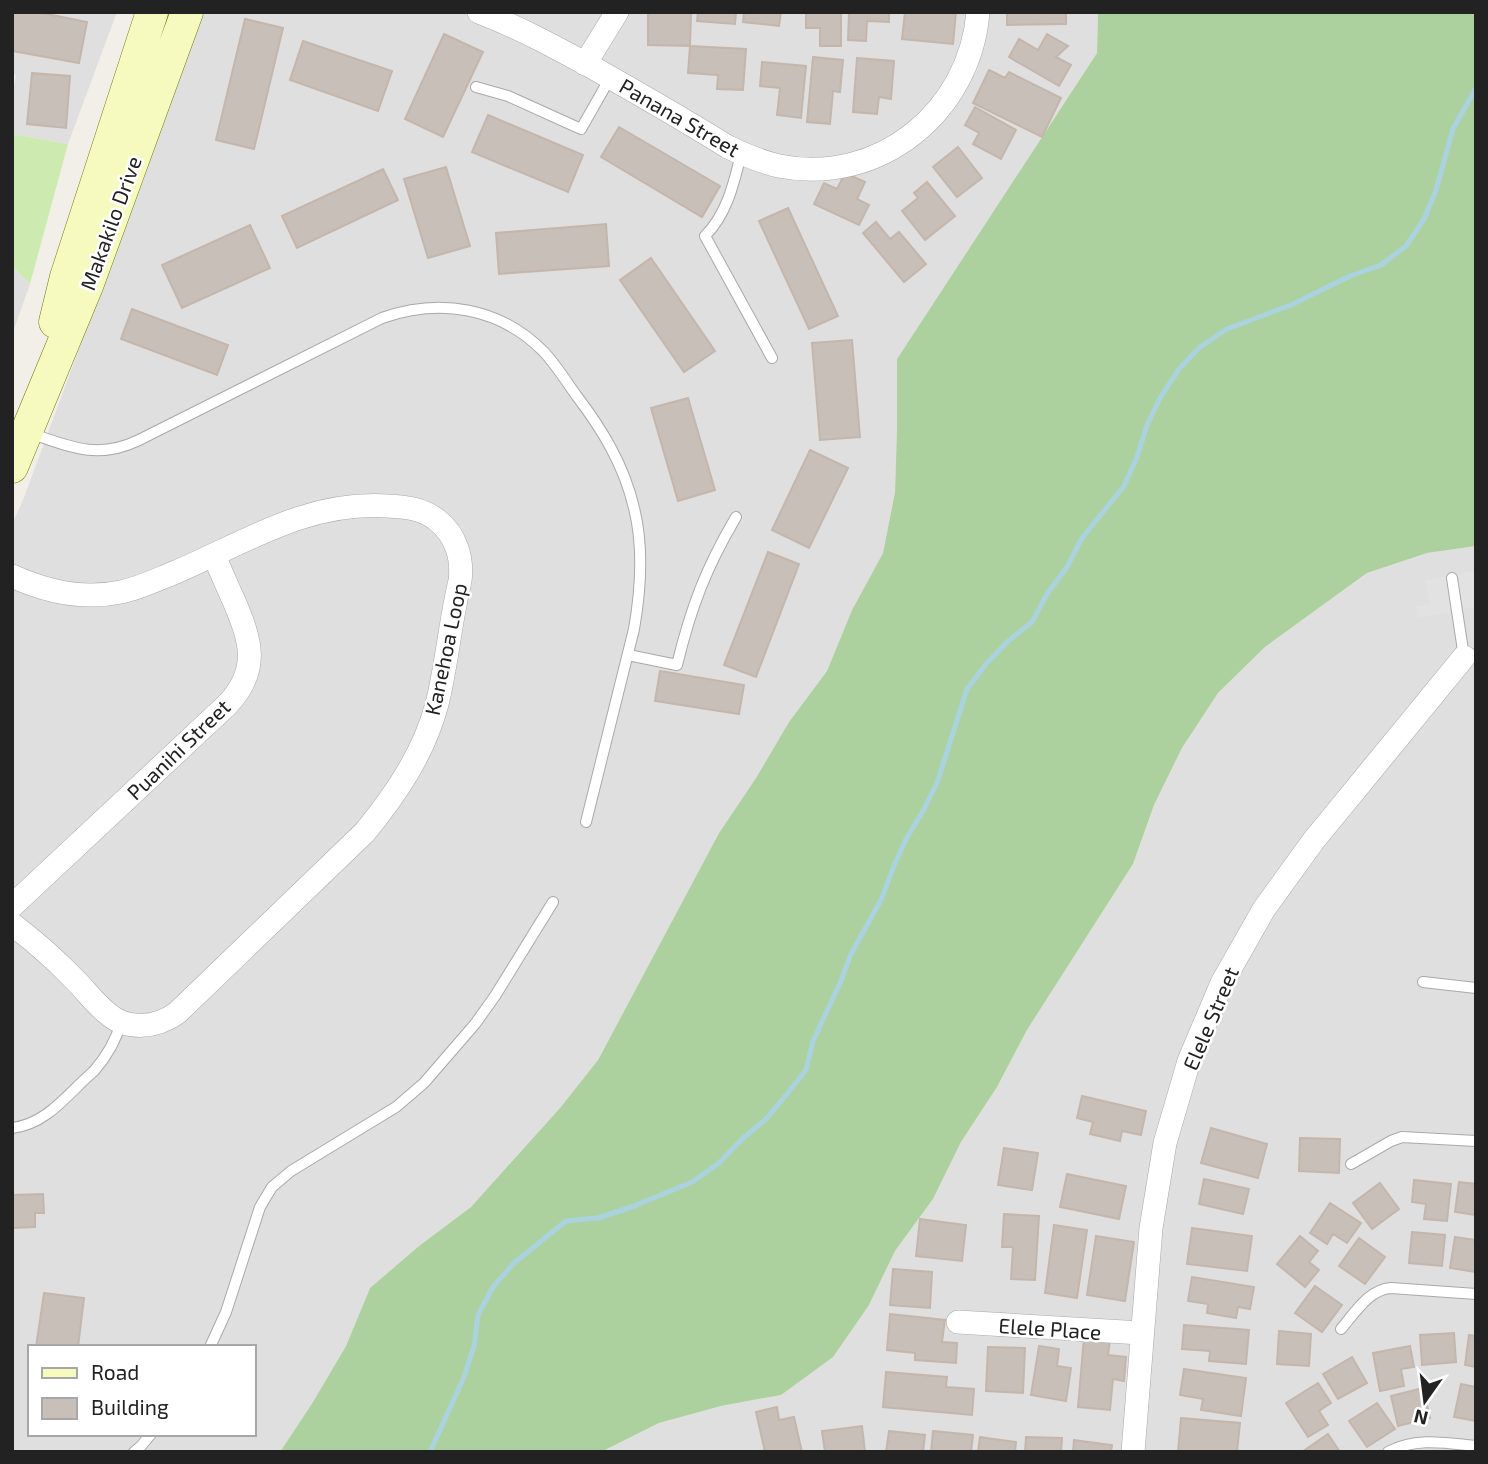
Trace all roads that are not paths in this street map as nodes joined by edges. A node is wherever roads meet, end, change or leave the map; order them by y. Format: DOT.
graph roads {
  1 [pos="152,12"];
  2 [pos="187,12"];
  3 [pos="479,12"];
  4 [pos="617,12"];
  5 [pos="978,12"];
  6 [pos="585,64"];
  7 [pos="610,78"];
  8 [pos="476,87"];
  9 [pos="741,154"];
  10 [pos="772,358"];
  11 [pos="28,432"];
  12 [pos="12,467"];
  13 [pos="736,517"];
  14 [pos="214,556"];
  15 [pos="12,576"];
  16 [pos="1452,578"];
  17 [pos="628,655"];
  18 [pos="1470,655"];
  19 [pos="586,822"];
  20 [pos="553,902"];
  21 [pos="12,906"];
  22 [pos="12,924"];
  23 [pos="1423,982"];
  24 [pos="1476,988"];
  25 [pos="121,1022"];
  26 [pos="12,1128"];
  27 [pos="1476,1141"];
  28 [pos="1351,1164"];
  29 [pos="1476,1294"];
  30 [pos="958,1322"];
  31 [pos="1341,1329"];
  32 [pos="1141,1333"];
  33 [pos="211,1345"];
  34 [pos="150,1436"];
  35 [pos="1476,1446"];
  36 [pos="1409,1448"];
  37 [pos="134,1452"];
  38 [pos="1133,1452"];
  39 [pos="1388,1452"];
  1 -- 11 [label="main road, Makakilo Drive"];
  2 -- 11 [label="main road, Makakilo Drive"];
  3 -- 6 [label="street, Panana Street"];
  4 -- 6 [label="street"];
  5 -- 9 [label="street, Panana Street"];
  6 -- 7 [label="street, Panana Street"];
  7 -- 8 [label="lane"];
  7 -- 9 [label="street, Panana Street"];
  9 -- 10 [label="lane"];
  11 -- 12 [label="main road, Makakilo Drive"];
  11 -- 17 [label="lane"];
  13 -- 17 [label="lane"];
  14 -- 15 [label="street, Kanehoa Loop"];
  14 -- 21 [label="street, Puanihi Street"];
  14 -- 25 [label="street, Kanehoa Loop"];
  16 -- 18 [label="lane"];
  17 -- 19 [label="lane"];
  18 -- 32 [label="street, Elele Street"];
  20 -- 33 [label="lane"];
  22 -- 25 [label="street"];
  23 -- 24 [label="lane"];
  25 -- 26 [label="lane"];
  27 -- 28 [label="lane"];
  29 -- 31 [label="lane"];
  30 -- 32 [label="street, Elele Place"];
  32 -- 38 [label="street, Elele Street"];
  34 -- 37 [label="lane"];
  35 -- 36 [label="lane"];
  36 -- 39 [label="lane"];
}
